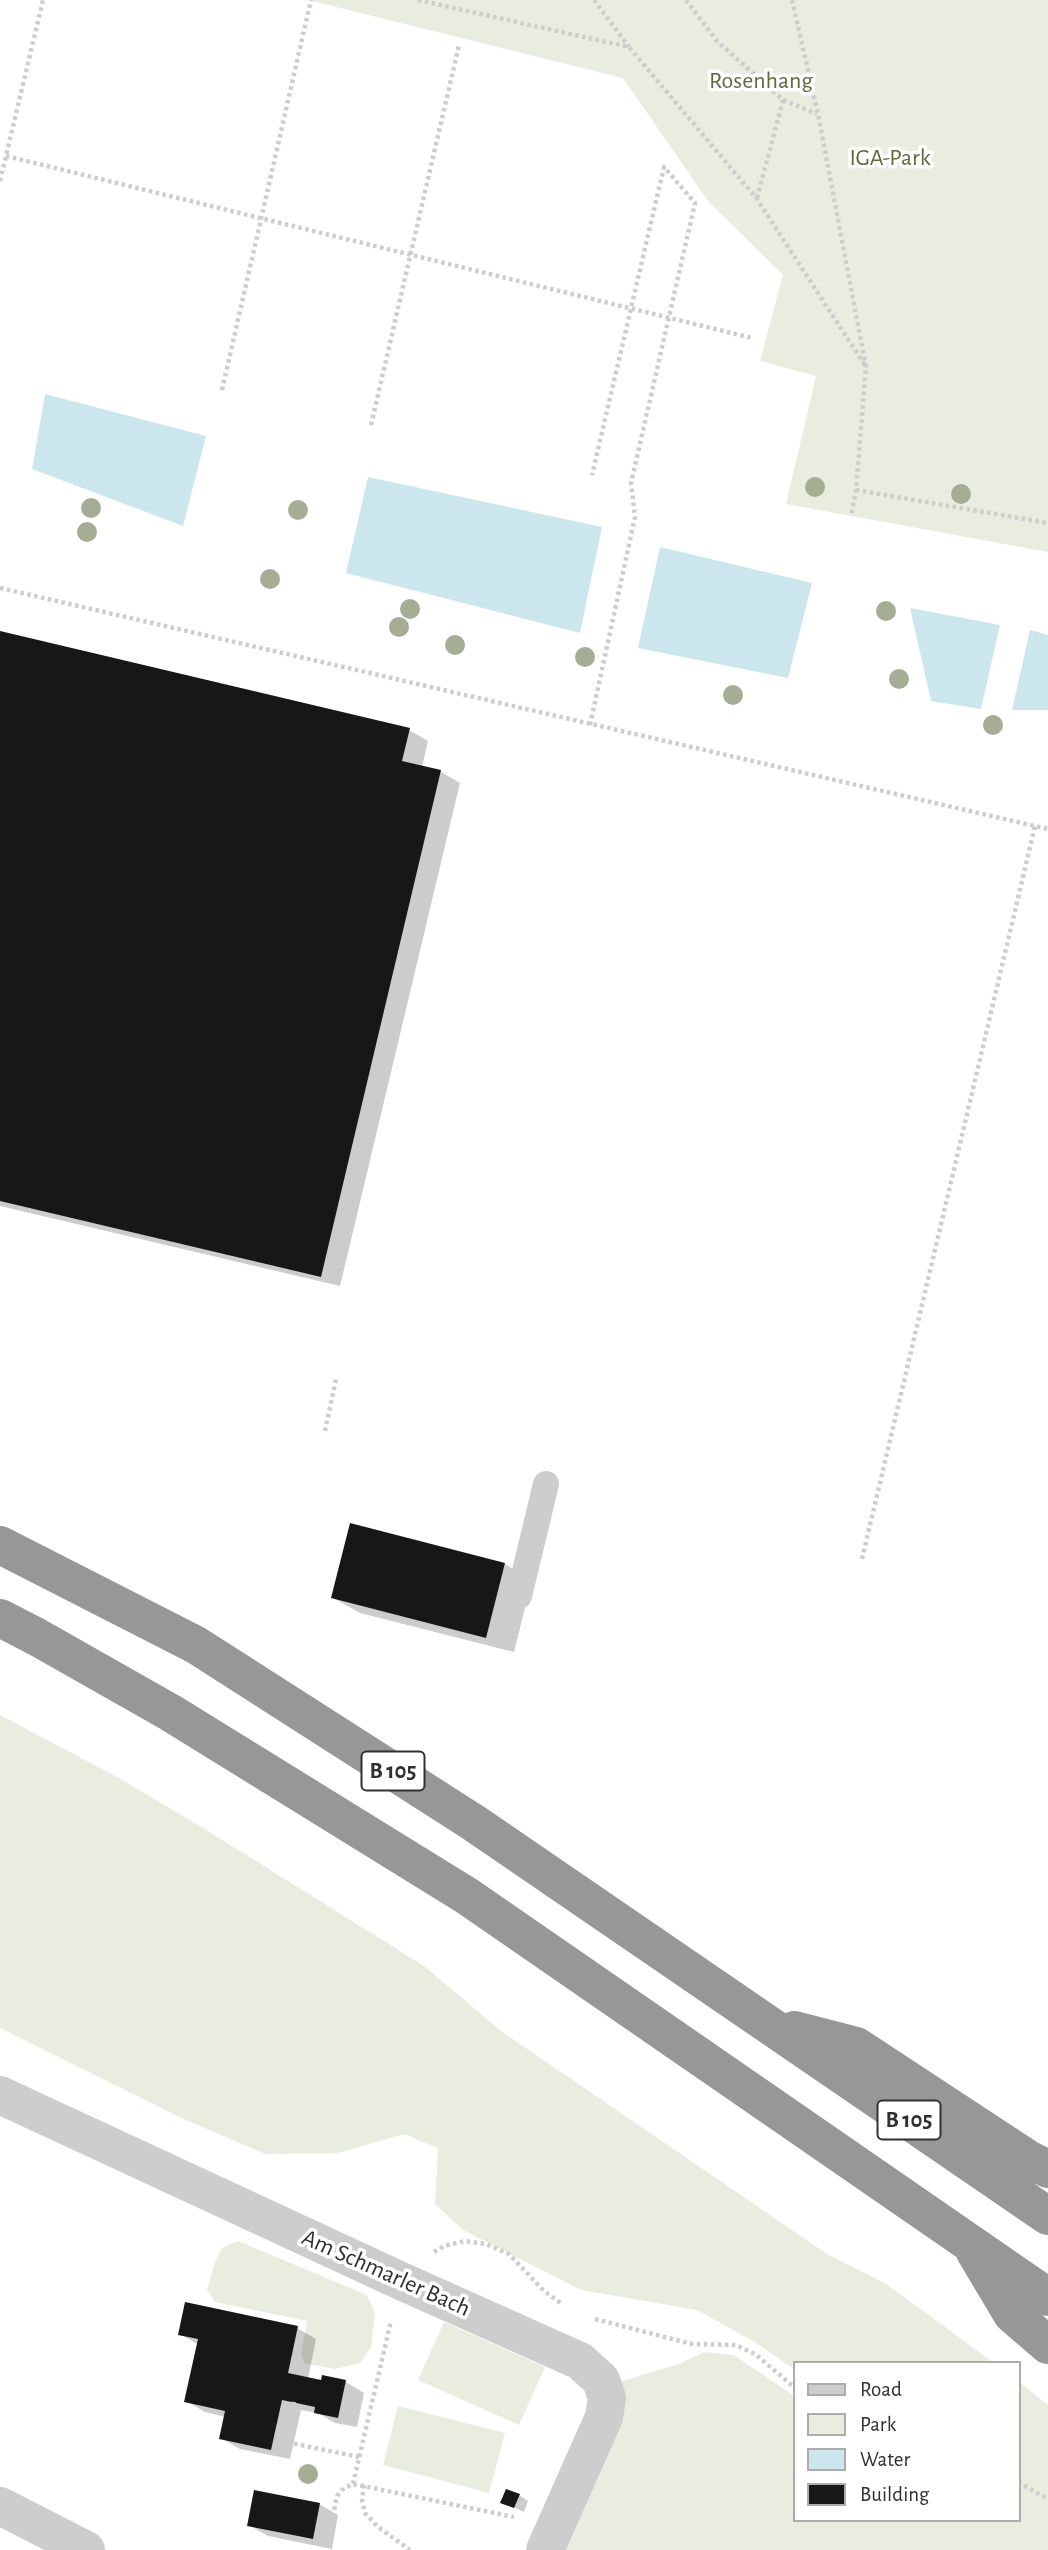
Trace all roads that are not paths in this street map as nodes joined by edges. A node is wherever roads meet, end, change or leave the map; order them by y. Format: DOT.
graph roads {
  1 [pos="546,1484"];
  2 [pos="0,1545"];
  3 [pos="519,1596"];
  4 [pos="0,1618"];
  5 [pos="770,2024"];
  6 [pos="0,2095"];
  7 [pos="1048,2169"];
  8 [pos="1048,2216"];
  9 [pos="969,2241"];
  10 [pos="1048,2297"];
  11 [pos="1048,2345"];
  12 [pos="0,2506"];
  13 [pos="550,2538"];
  14 [pos="86,2550"];
  1 -- 3 [label="lane"];
  2 -- 5 [label="highway, B 105"];
  4 -- 9 [label="highway, B 105"];
  5 -- 7 [label="highway"];
  5 -- 8 [label="highway, B 105"];
  6 -- 13 [label="street, Am Schmarler Bach"];
  9 -- 10 [label="highway, B 105"];
  9 -- 11 [label="highway"];
  12 -- 14 [label="street"];
}
